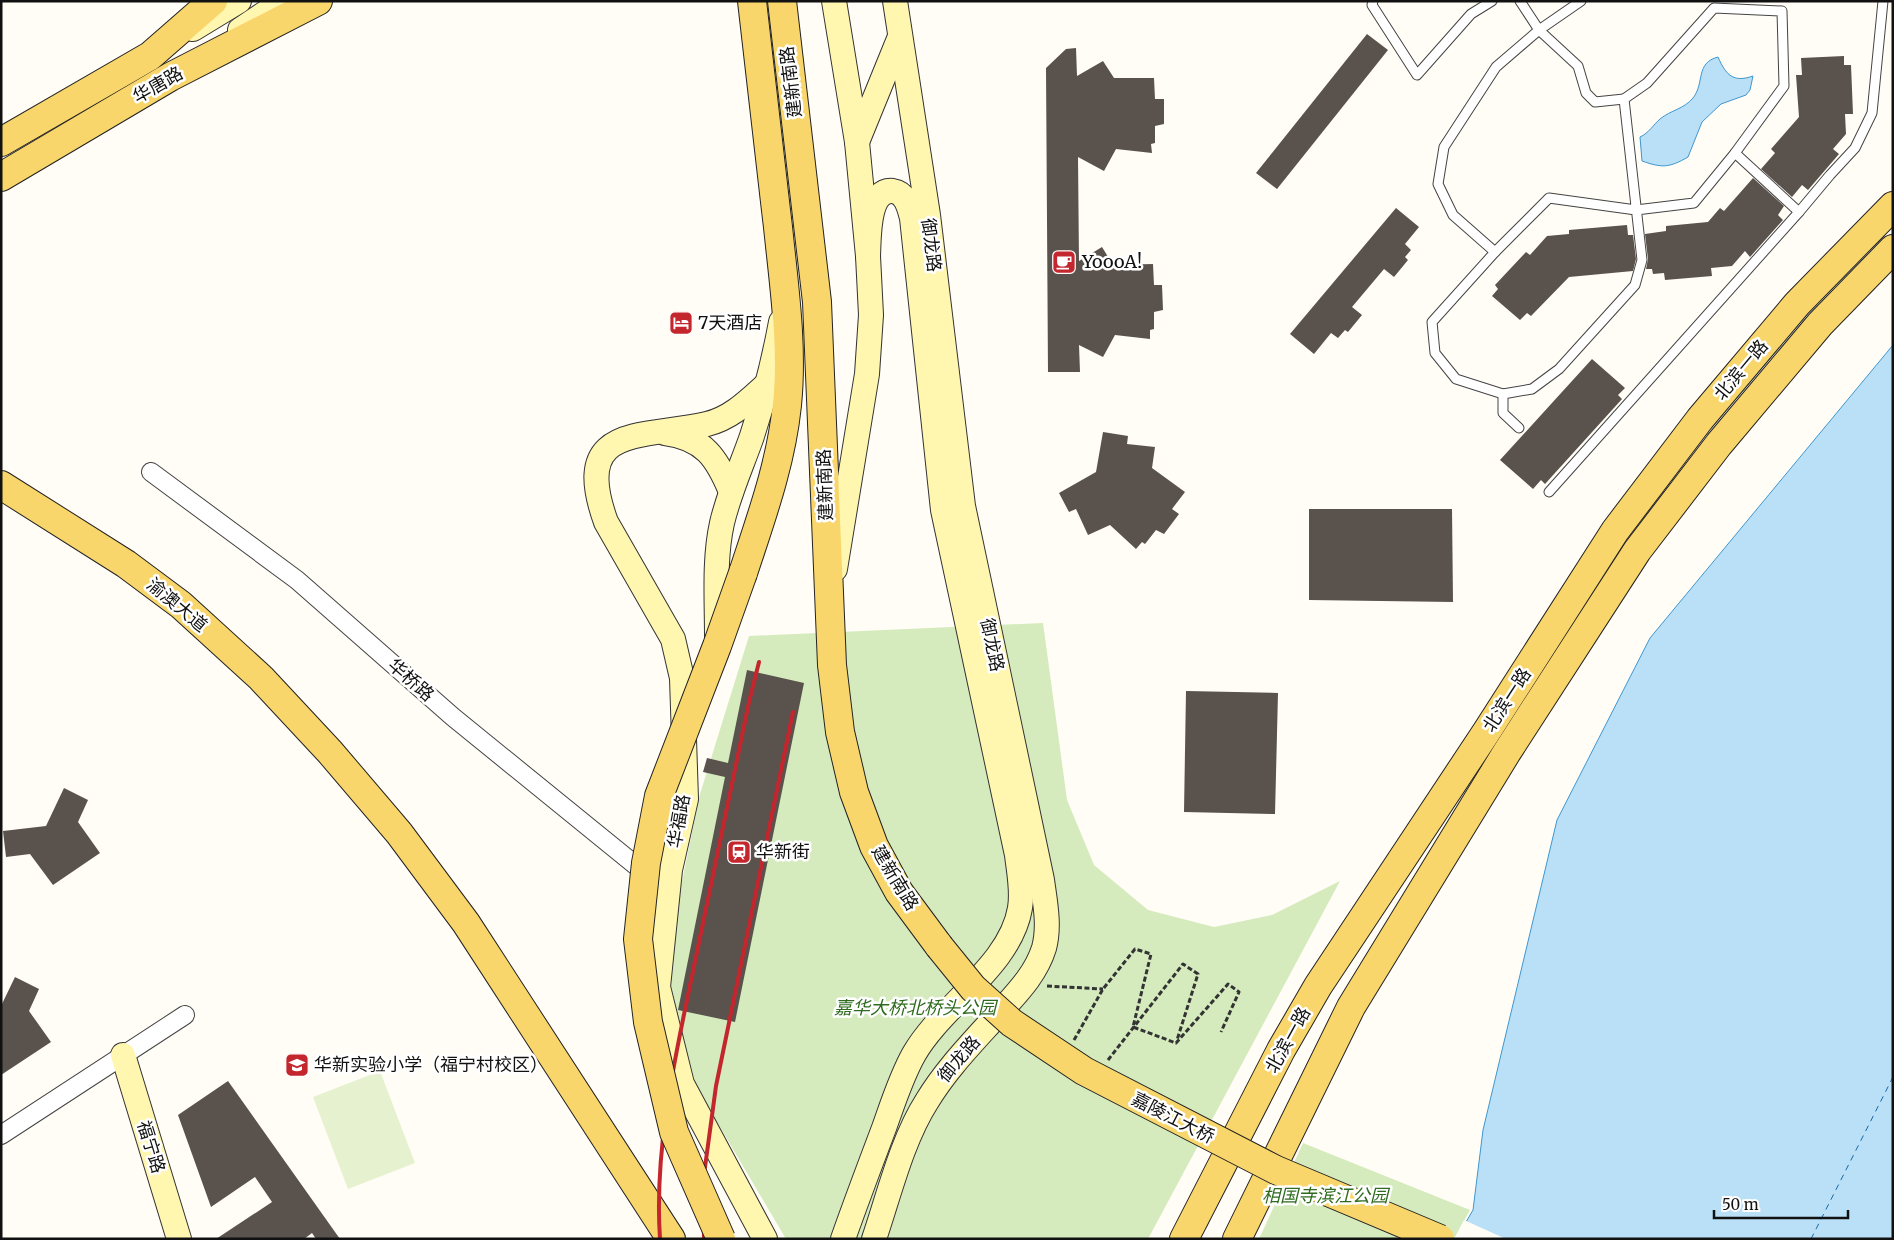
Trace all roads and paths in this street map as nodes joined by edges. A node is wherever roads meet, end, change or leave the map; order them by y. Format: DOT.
graph roads {
  1 [pos="213,1"];
  2 [pos="239,1"];
  3 [pos="283,1"];
  4 [pos="318,1"];
  5 [pos="752,1"];
  6 [pos="782,1"];
  7 [pos="834,1"];
  8 [pos="895,1"];
  9 [pos="1373,1"];
  10 [pos="1492,1"];
  11 [pos="1520,1"];
  12 [pos="1581,1"];
  13 [pos="1883,1"];
  14 [pos="1539,30"];
  15 [pos="900,39"];
  16 [pos="150,56"];
  17 [pos="170,77"];
  18 [pos="1624,99"];
  19 [pos="1,142"];
  20 [pos="857,142"];
  21 [pos="1734,153"];
  22 [pos="1,176"];
  23 [pos="1893,206"];
  24 [pos="1636,210"];
  25 [pos="1799,212"];
  26 [pos="1893,249"];
  27 [pos="1496,252"];
  28 [pos="868,256"];
  29 [pos="786,300"];
  30 [pos="767,384"];
  31 [pos="1503,394"];
  32 [pos="1519,428"];
  33 [pos="650,432"];
  34 [pos="151,472"];
  35 [pos="1,485"];
  36 [pos="731,492"];
  37 [pos="1549,492"];
  38 [pos="730,572"];
  39 [pos="830,600"];
  40 [pos="668,892"];
  41 [pos="939,946"];
  42 [pos="1024,985"];
  43 [pos="1103,990"];
  44 [pos="185,1015"];
  45 [pos="1133,1027"];
  46 [pos="1221,1032"];
  47 [pos="1176,1043"];
  48 [pos="124,1055"];
  49 [pos="1063,1057"];
  50 [pos="1095,1077"];
  51 [pos="1,1134"];
  52 [pos="179,1239"];
  53 [pos="672,1239"];
  54 [pos="721,1239"];
  55 [pos="765,1239"];
  56 [pos="843,1239"];
  57 [pos="874,1239"];
  58 [pos="1184,1239"];
  59 [pos="1237,1239"];
  60 [pos="1440,1239"];
  1 -- 16 [label="main road, 华唐路"];
  2 -- 16 [label="main road"];
  3 -- 17 [label="main road"];
  4 -- 17 [label="main road, 华唐路"];
  5 -- 29 [label="main road, 建新南路"];
  6 -- 39 [label="main road, 建新南路"];
  7 -- 20 [label="main road"];
  8 -- 15 [label="main road, 御龙路"];
  9 -- 10 [label="lane"];
  11 -- 14 [label="lane"];
  12 -- 14 [label="lane"];
  13 -- 25 [label="lane"];
  14 -- 18 [label="lane"];
  14 -- 27 [label="lane"];
  15 -- 20 [label="main road"];
  15 -- 42 [label="main road, 御龙路"];
  16 -- 19 [label="main road, 华唐路"];
  17 -- 22 [label="main road, 华唐路"];
  18 -- 21 [label="lane"];
  18 -- 24 [label="lane"];
  20 -- 28 [label="main road"];
  21 -- 24 [label="lane"];
  21 -- 25 [label="lane"];
  23 -- 58 [label="main road, 北滨一路"];
  24 -- 27 [label="lane"];
  24 -- 31 [label="lane"];
  25 -- 37 [label="lane"];
  26 -- 59 [label="main road, 北滨一路"];
  27 -- 31 [label="lane"];
  28 -- 39 [label="main road"];
  28 -- 56 [label="main road, 御龙路"];
  29 -- 30 [label="main road, 建新南路"];
  29 -- 38 [label="main road, 建新南路"];
  30 -- 33 [label="main road, 华福路"];
  30 -- 36 [label="main road, 建新南路"];
  31 -- 32 [label="lane"];
  33 -- 36 [label="main road, 华福路"];
  33 -- 40 [label="main road, 华福路"];
  34 -- 40 [label="street, 华桥路"];
  35 -- 53 [label="main road, 渝澳大道"];
  36 -- 38 [label="main road, 建新南路"];
  38 -- 54 [label="main road, bridge"];
  39 -- 41 [label="main road, 建新南路"];
  40 -- 55 [label="main road, 华福路"];
  41 -- 49 [label="main road, 嘉陵江大桥, bridge"];
  42 -- 43 [label="path"];
  42 -- 57 [label="main road, 御龙路"];
  43 -- 45 [label="path"];
  43 -- 49 [label="path"];
  44 -- 48 [label="street"];
  45 -- 47 [label="path"];
  45 -- 47 [label="path"];
  45 -- 50 [label="path"];
  46 -- 47 [label="path"];
  48 -- 51 [label="street"];
  48 -- 52 [label="main road, 福宁路"];
  49 -- 50 [label="main road, 嘉陵江大桥, bridge"];
  50 -- 60 [label="main road, 嘉陵江大桥, bridge"];
}
